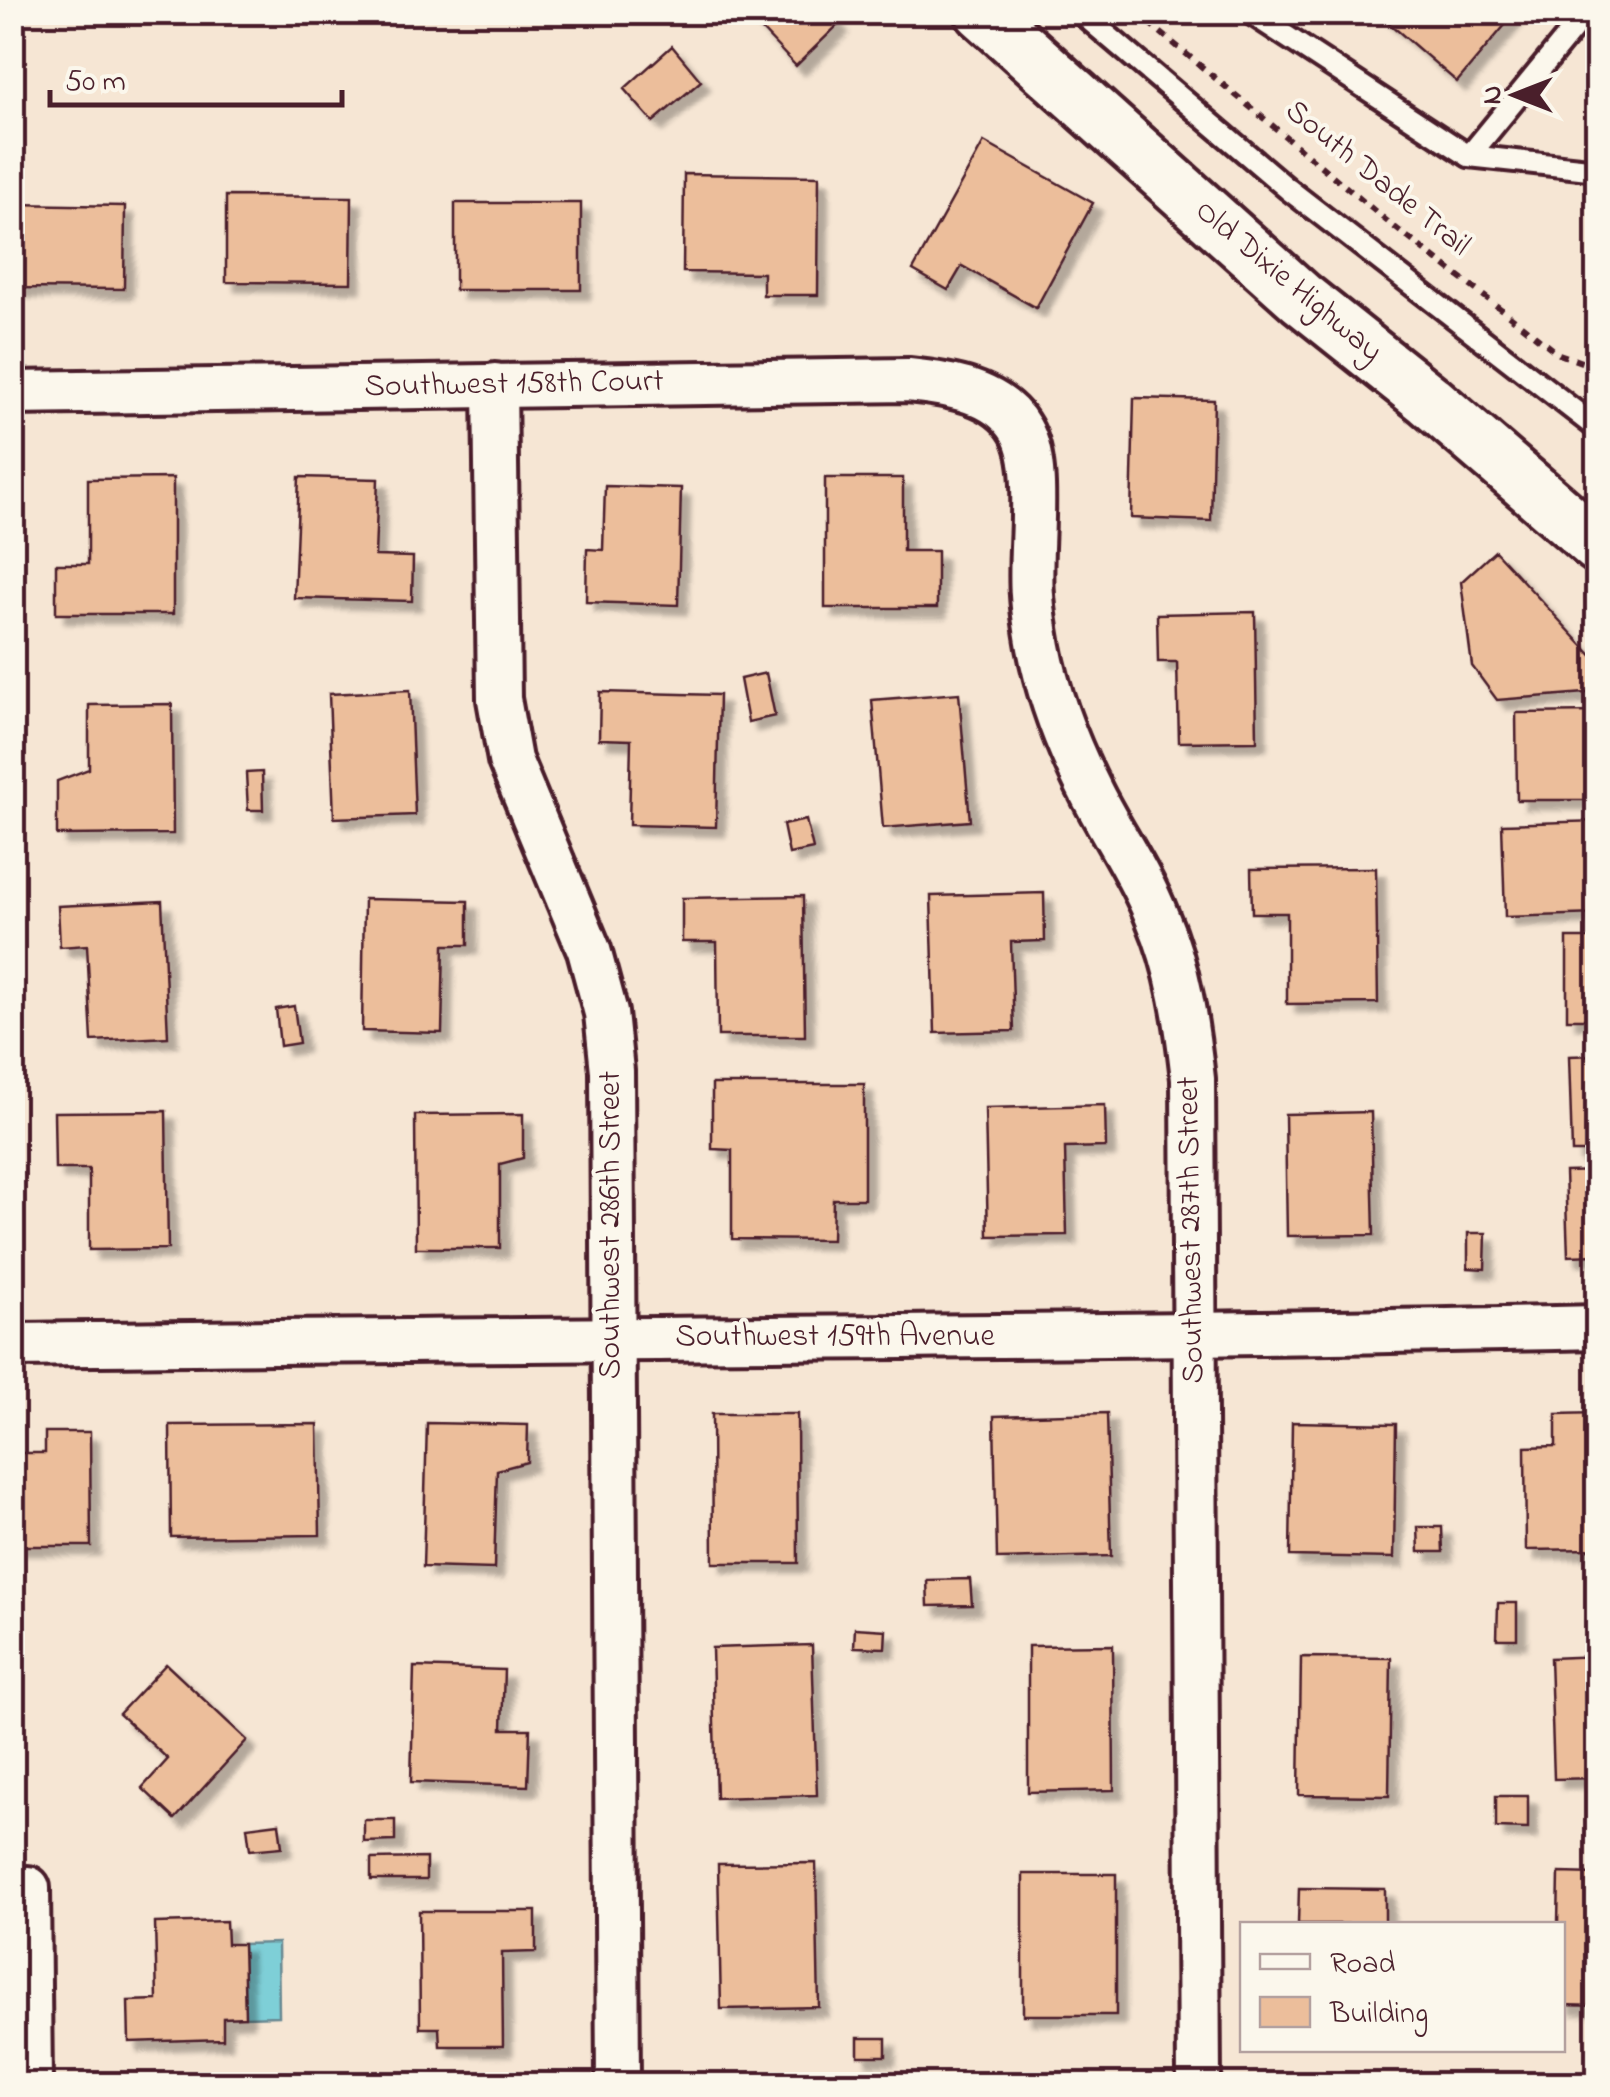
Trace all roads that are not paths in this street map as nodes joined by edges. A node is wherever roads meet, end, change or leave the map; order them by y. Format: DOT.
graph roads {
  1 [pos="982,12"];
  2 [pos="1080,12"];
  3 [pos="1249,12"];
  4 [pos="1587,12"];
  5 [pos="1469,156"];
  6 [pos="1598,170"];
  7 [pos="496,384"];
  8 [pos="12,393"];
  9 [pos="1008,412"];
  10 [pos="1598,429"];
  11 [pos="1598,546"];
  12 [pos="1598,1327"];
  13 [pos="1194,1336"];
  14 [pos="612,1337"];
  15 [pos="12,1345"];
  16 [pos="28,1888"];
  17 [pos="30,2084"];
  18 [pos="618,2084"];
  19 [pos="1199,2084"];
  1 -- 11 [label="street, Old Dixie Highway"];
  2 -- 10 [label="lane"];
  3 -- 5 [label="lane"];
  4 -- 5 [label="lane"];
  5 -- 6 [label="lane"];
  7 -- 8 [label="street, Southwest 158th Court"];
  7 -- 9 [label="street, Southwest 158th Court"];
  7 -- 14 [label="street, Southwest 286th Street"];
  9 -- 13 [label="street, Southwest 287th Street"];
  12 -- 13 [label="street, Southwest 159th Avenue"];
  13 -- 14 [label="street, Southwest 159th Avenue"];
  13 -- 19 [label="street, Southwest 287th Street"];
  14 -- 15 [label="street, Southwest 159th Avenue"];
  14 -- 18 [label="street, Southwest 286th Street"];
  16 -- 17 [label="street"];
}
